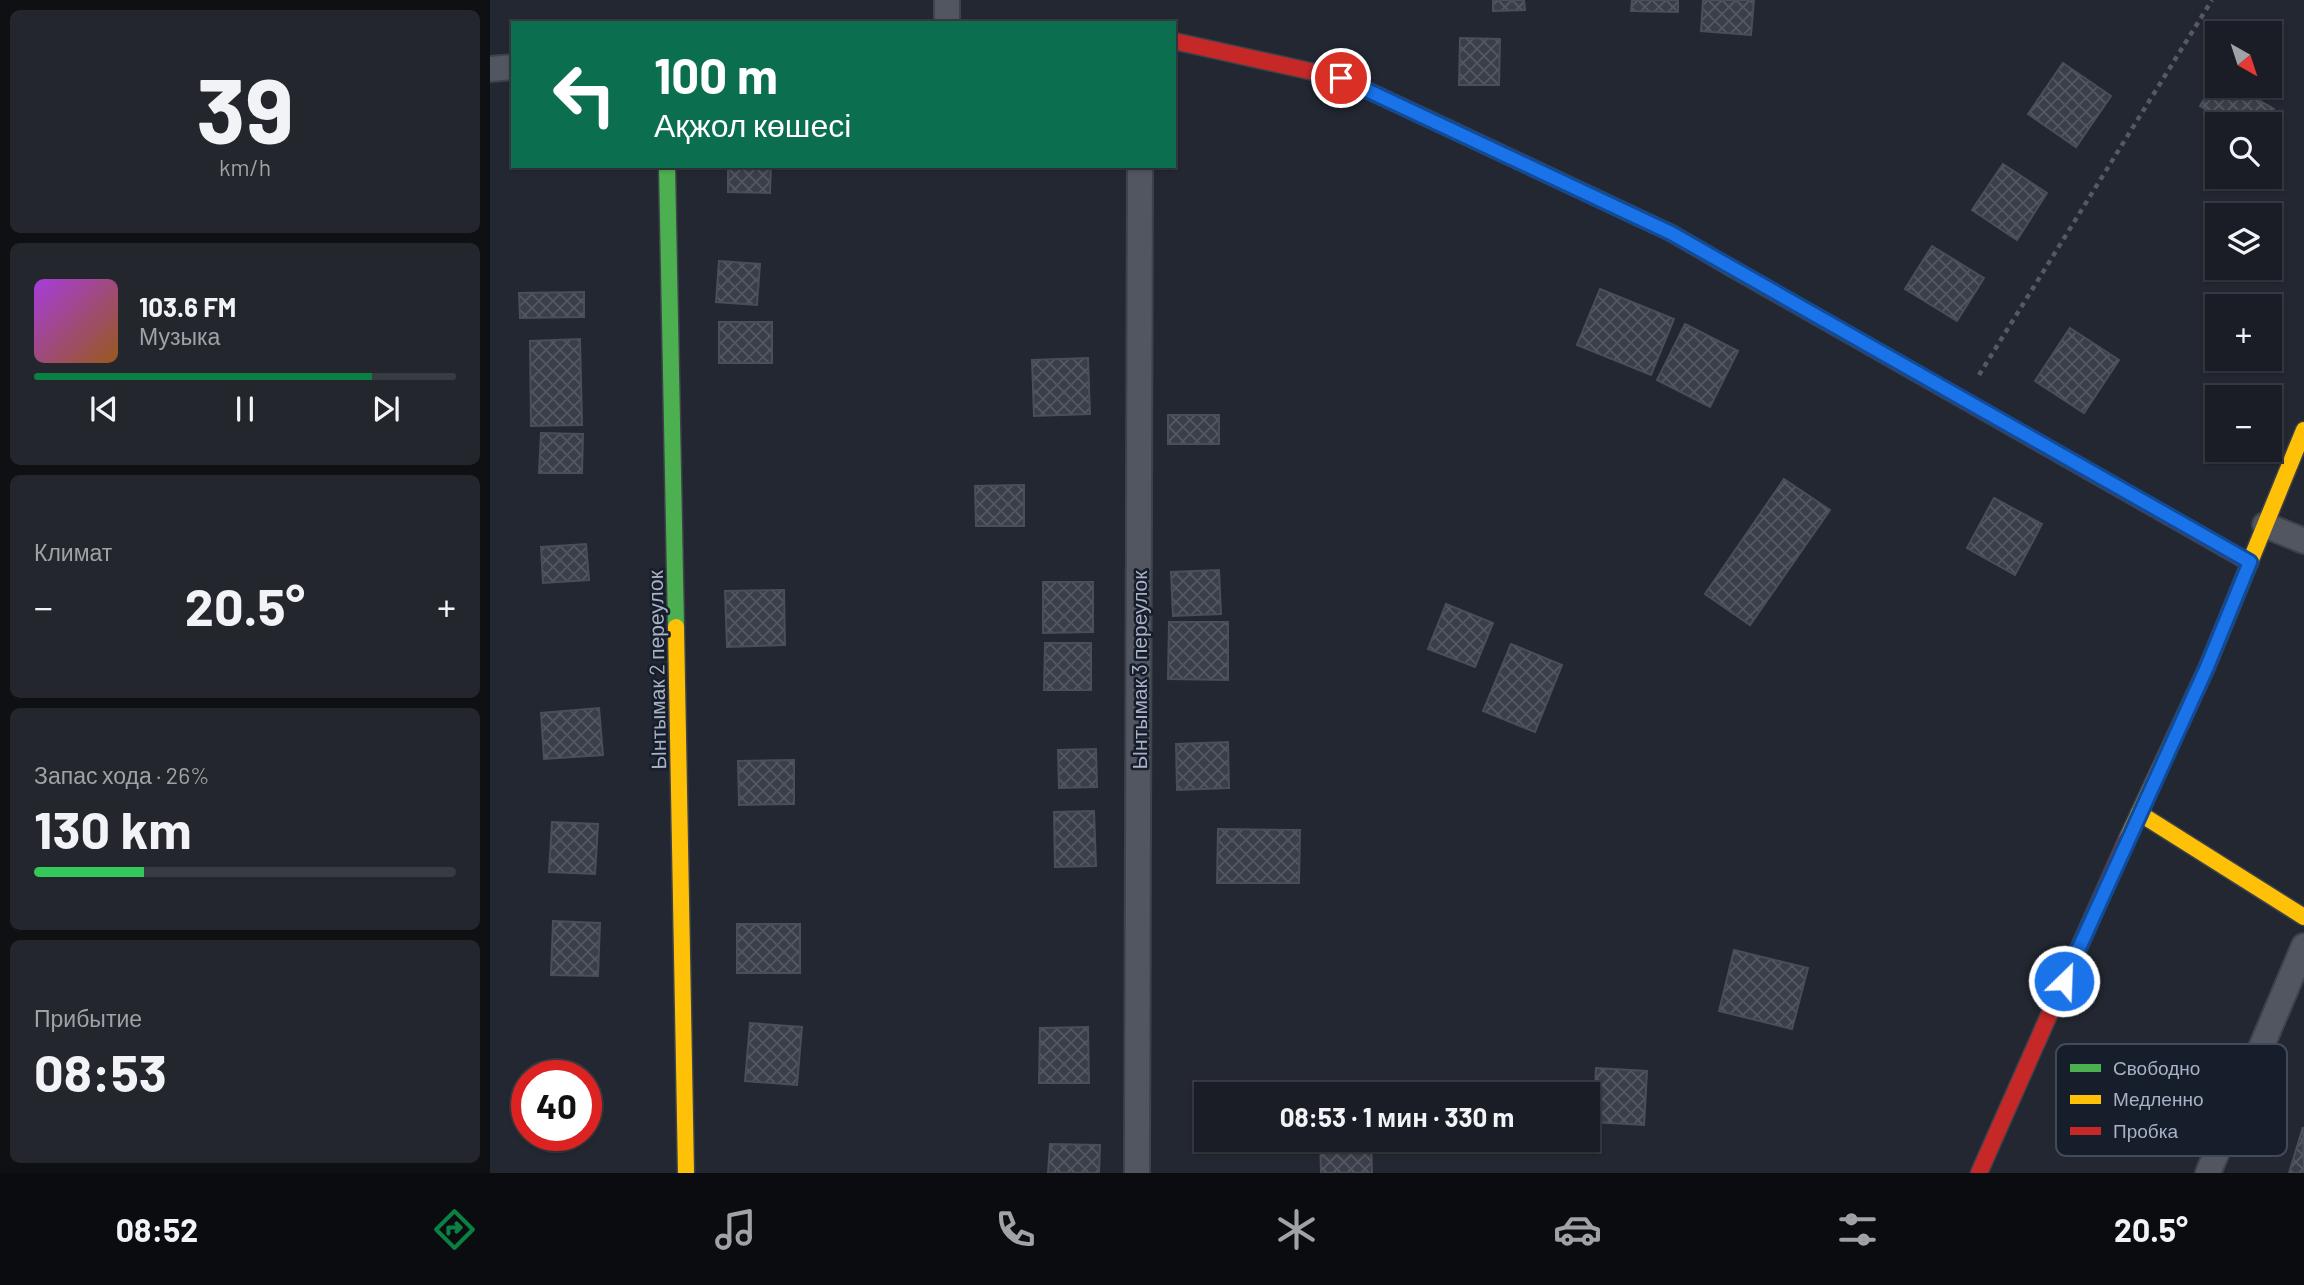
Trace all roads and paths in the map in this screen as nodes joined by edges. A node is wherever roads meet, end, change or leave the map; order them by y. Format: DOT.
graph roads {
  1 [pos="947,0"];
  2 [pos="2212,0"];
  3 [pos="947,21"];
  4 [pos="1176,41"];
  5 [pos="511,67"];
  6 [pos="490,68"];
  7 [pos="667,168"];
  8 [pos="1140,168"];
  9 [pos="1964,400"];
  10 [pos="2304,430"];
  11 [pos="2265,525"];
  12 [pos="2304,541"];
  13 [pos="2250,562"];
  14 [pos="2139,813"];
  15 [pos="2304,917"];
  16 [pos="2304,946"];
  17 [pos="2263,1044"];
  18 [pos="2215,1156"];
  19 [pos="686,1173"];
  20 [pos="1137,1173"];
  21 [pos="1979,1173"];
  22 [pos="2208,1173"];
  1 -- 3 [label="street"];
  2 -- 9 [label="path"];
  4 -- 9 [label="street"];
  5 -- 6 [label="street"];
  7 -- 19 [label="street, Ынтымак 2 переулок"];
  8 -- 20 [label="street, Ынтымак 3 переулок"];
  9 -- 13 [label="street"];
  10 -- 11 [label="street"];
  11 -- 12 [label="street"];
  11 -- 13 [label="street"];
  13 -- 14 [label="street"];
  14 -- 15 [label="street"];
  14 -- 21 [label="street"];
  16 -- 17 [label="street"];
  18 -- 22 [label="street"];
}
